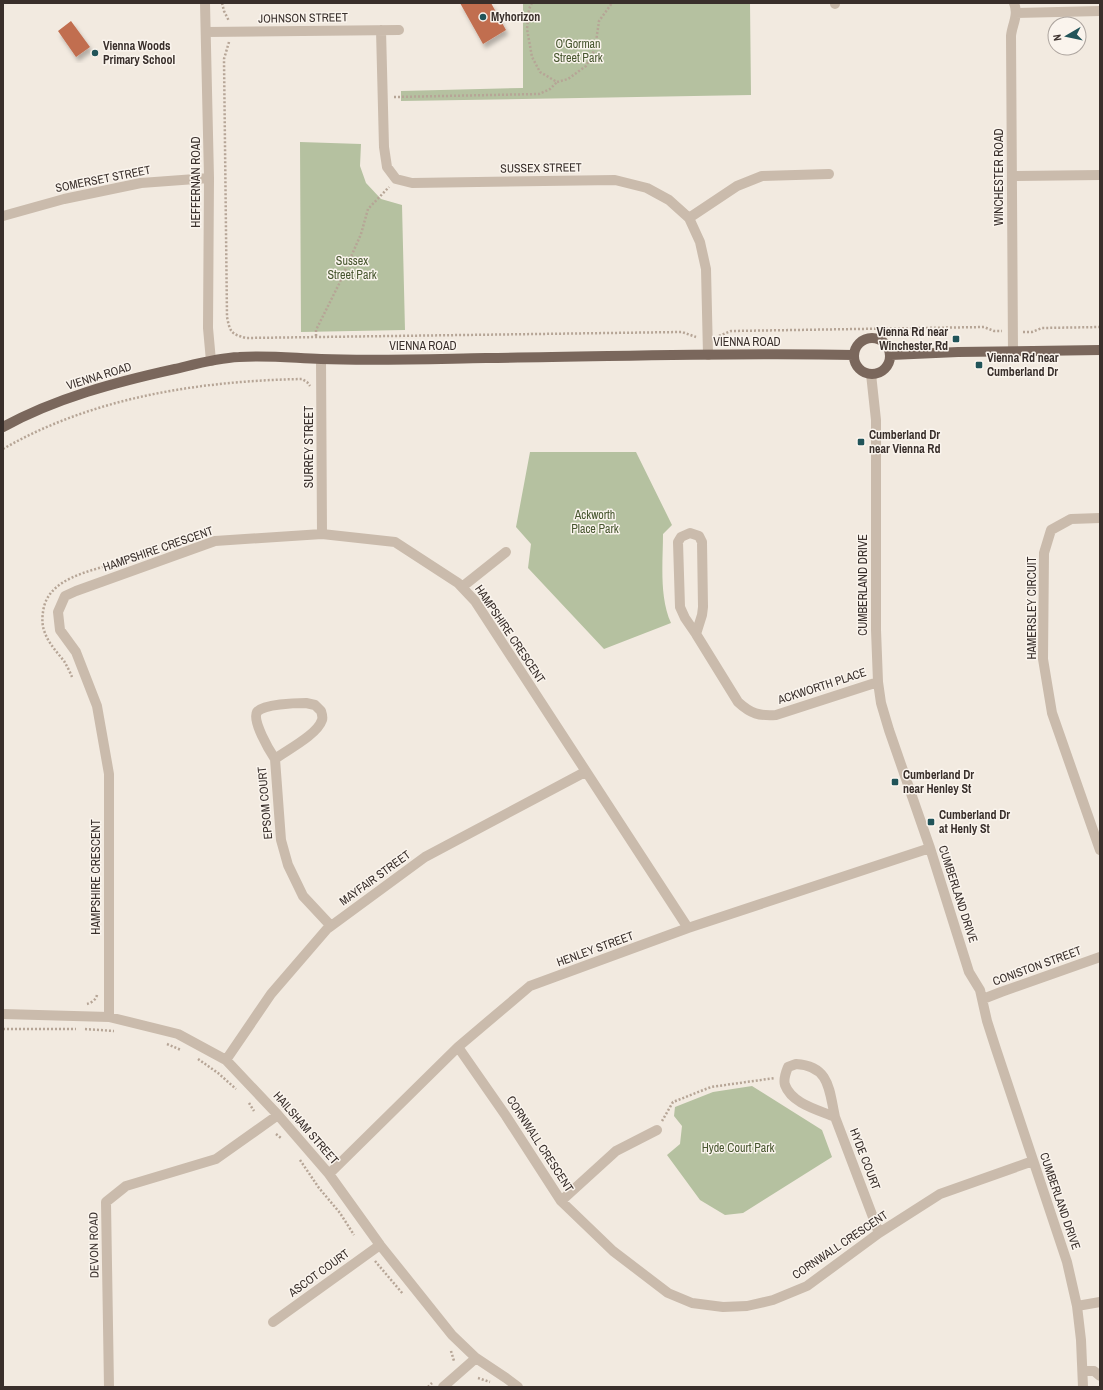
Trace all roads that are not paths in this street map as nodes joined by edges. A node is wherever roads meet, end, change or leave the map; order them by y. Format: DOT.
graph roads {
  1 [pos="205,3"];
  2 [pos="1014,3"];
  3 [pos="1100,11"];
  4 [pos="1016,13"];
  5 [pos="381,30"];
  6 [pos="399,30"];
  7 [pos="207,32"];
  8 [pos="829,174"];
  9 [pos="1100,174"];
  10 [pos="1013,176"];
  11 [pos="209,178"];
  12 [pos="3,216"];
  13 [pos="689,218"];
  14 [pos="1100,350"];
  15 [pos="1013,352"];
  16 [pos="708,355"];
  17 [pos="854,355"];
  18 [pos="891,355"];
  19 [pos="321,359"];
  20 [pos="211,361"];
  21 [pos="871,374"];
  22 [pos="3,427"];
  23 [pos="1100,518"];
  24 [pos="322,534"];
  25 [pos="506,552"];
  26 [pos="462,587"];
  27 [pos="696,634"];
  28 [pos="878,682"];
  29 [pos="275,759"];
  30 [pos="585,772"];
  31 [pos="930,848"];
  32 [pos="1100,850"];
  33 [pos="331,926"];
  34 [pos="688,928"];
  35 [pos="1100,957"];
  36 [pos="983,999"];
  37 [pos="3,1014"];
  38 [pos="109,1017"];
  39 [pos="458,1047"];
  40 [pos="226,1060"];
  41 [pos="278,1115"];
  42 [pos="836,1117"];
  43 [pos="657,1130"];
  44 [pos="1033,1161"];
  45 [pos="329,1174"];
  46 [pos="561,1201"];
  47 [pos="879,1233"];
  48 [pos="380,1245"];
  49 [pos="1100,1302"];
  50 [pos="1077,1306"];
  51 [pos="273,1322"];
  52 [pos="476,1358"];
  53 [pos="1083,1371"];
  54 [pos="1100,1376"];
  55 [pos="109,1387"];
  56 [pos="442,1387"];
  57 [pos="518,1387"];
  58 [pos="1083,1387"];
  1 -- 7 [label="street, HEFFERNAN ROAD"];
  2 -- 4 [label="street, WINCHESTER ROAD"];
  3 -- 4 [label="street"];
  4 -- 10 [label="street, WINCHESTER ROAD"];
  5 -- 6 [label="street, JOHNSON STREET"];
  5 -- 7 [label="street, JOHNSON STREET"];
  5 -- 13 [label="street, SUSSEX STREET"];
  7 -- 11 [label="street, HEFFERNAN ROAD"];
  8 -- 13 [label="street"];
  9 -- 10 [label="street"];
  10 -- 15 [label="street, WINCHESTER ROAD"];
  11 -- 12 [label="street, SOMERSET STREET"];
  11 -- 20 [label="street, HEFFERNAN ROAD"];
  13 -- 16 [label="street, SUSSEX STREET"];
  14 -- 15 [label="main road"];
  15 -- 18 [label="main road"];
  16 -- 17 [label="main road, VIENNA ROAD"];
  16 -- 19 [label="main road, VIENNA ROAD"];
  17 -- 18 [label="main road"];
  17 -- 21 [label="main road"];
  18 -- 21 [label="main road"];
  19 -- 20 [label="main road, VIENNA ROAD"];
  19 -- 24 [label="street, SURREY STREET"];
  20 -- 22 [label="main road, VIENNA ROAD"];
  21 -- 28 [label="street, CUMBERLAND DRIVE"];
  23 -- 32 [label="street, HAMERSLEY CIRCUIT"];
  24 -- 26 [label="street, HAMPSHIRE CRESCENT"];
  24 -- 38 [label="street, HAMPSHIRE CRESCENT"];
  25 -- 26 [label="street"];
  26 -- 30 [label="street, HAMPSHIRE CRESCENT"];
  27 -- 27 [label="street, ACKWORTH PLACE"];
  27 -- 28 [label="street, ACKWORTH PLACE"];
  28 -- 31 [label="street, CUMBERLAND DRIVE"];
  29 -- 29 [label="street, EPSOM COURT"];
  29 -- 33 [label="street, EPSOM COURT"];
  30 -- 33 [label="street, MAYFAIR STREET"];
  30 -- 34 [label="street, HAMPSHIRE CRESCENT"];
  31 -- 34 [label="street, HENLEY STREET"];
  31 -- 36 [label="street, CUMBERLAND DRIVE"];
  33 -- 40 [label="street, MAYFAIR STREET"];
  34 -- 39 [label="street, HENLEY STREET"];
  35 -- 36 [label="street, CONISTON STREET"];
  36 -- 44 [label="street, CUMBERLAND DRIVE"];
  37 -- 38 [label="street, HAILSHAM STREET"];
  38 -- 40 [label="street, HAILSHAM STREET"];
  39 -- 45 [label="street, HENLEY STREET"];
  39 -- 46 [label="street, CORNWALL CRESCENT"];
  40 -- 41 [label="street, HAILSHAM STREET"];
  41 -- 45 [label="street, HAILSHAM STREET"];
  41 -- 55 [label="street, DEVON ROAD"];
  42 -- 42 [label="street, HYDE COURT"];
  42 -- 47 [label="street, HYDE COURT"];
  43 -- 46 [label="street"];
  44 -- 47 [label="street, CORNWALL CRESCENT"];
  44 -- 50 [label="street, CUMBERLAND DRIVE"];
  45 -- 48 [label="street, HAILSHAM STREET"];
  46 -- 47 [label="street, CORNWALL CRESCENT"];
  48 -- 51 [label="street, ASCOT COURT"];
  48 -- 52 [label="street, HAILSHAM STREET"];
  49 -- 50 [label="street"];
  50 -- 53 [label="street, CUMBERLAND DRIVE"];
  52 -- 56 [label="street"];
  52 -- 57 [label="street, HAILSHAM STREET"];
  53 -- 54 [label="street"];
  53 -- 58 [label="street, CUMBERLAND DRIVE"];
}
